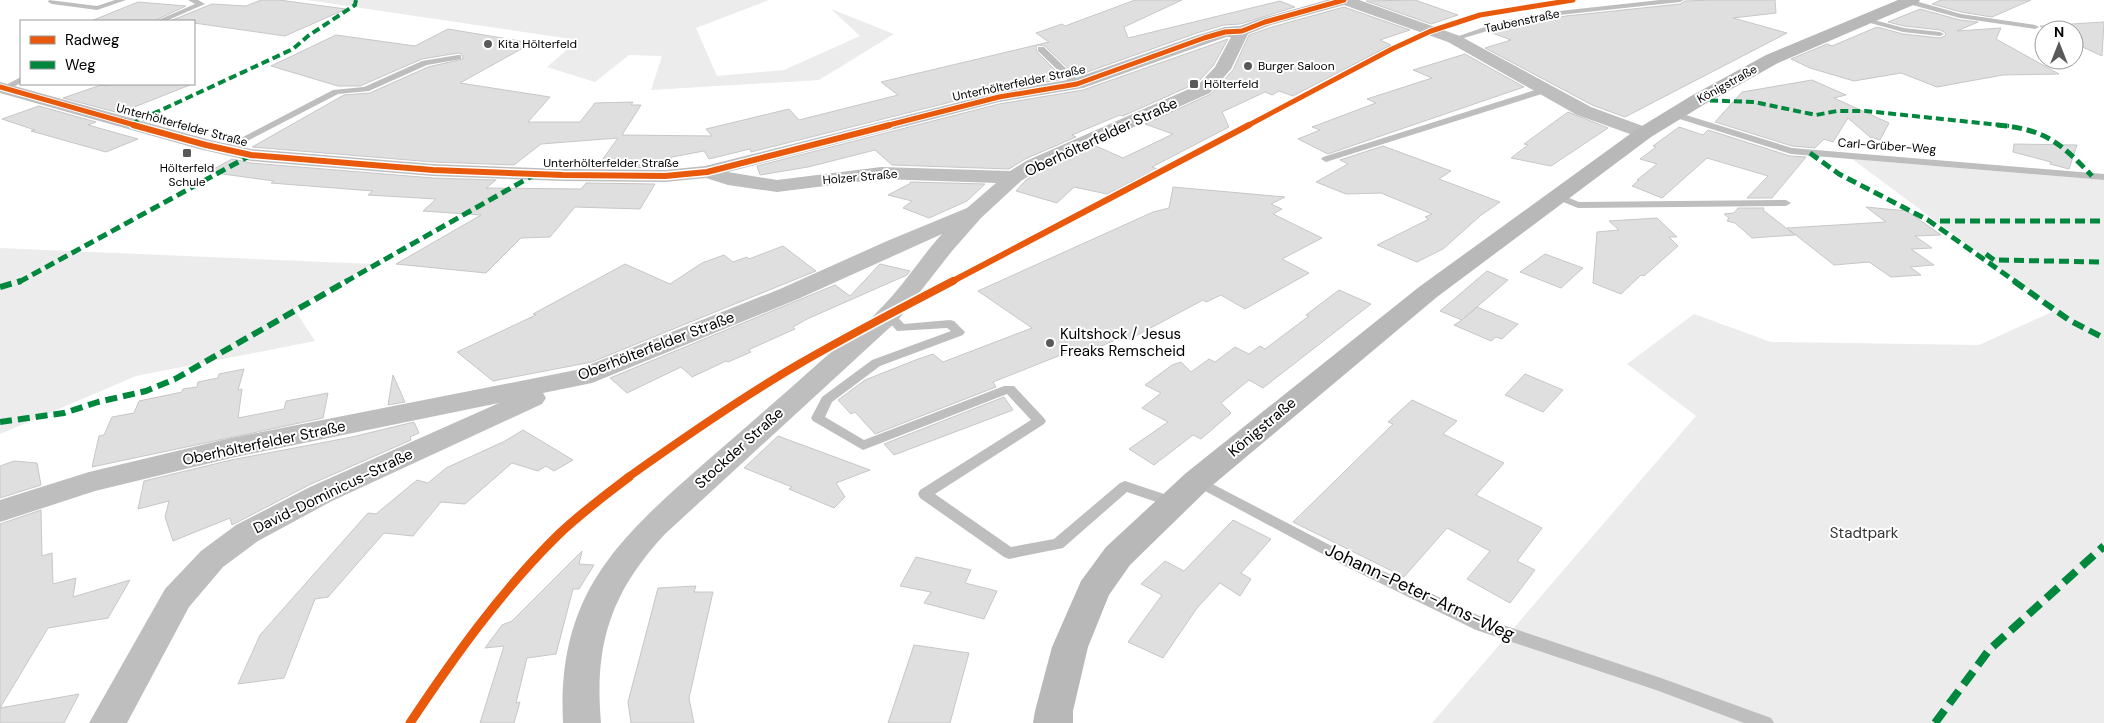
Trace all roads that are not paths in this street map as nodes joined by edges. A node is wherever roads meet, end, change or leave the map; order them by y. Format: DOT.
graph roads {
  1 [pos="122,0"];
  2 [pos="192,0"];
  3 [pos="1345,0"];
  4 [pos="1680,0"];
  5 [pos="1910,1"];
  6 [pos="52,2"];
  7 [pos="1866,19"];
  8 [pos="162,20"];
  9 [pos="2034,26"];
  10 [pos="1242,31"];
  11 [pos="1940,34"];
  12 [pos="1454,39"];
  13 [pos="1041,50"];
  14 [pos="458,57"];
  15 [pos="1077,84"];
  16 [pos="8,85"];
  17 [pos="1545,90"];
  18 [pos="1673,114"];
  19 [pos="1644,133"];
  20 [pos="225,149"];
  21 [pos="1326,159"];
  22 [pos="708,172"];
  23 [pos="1014,177"];
  24 [pos="2104,177"];
  25 [pos="1557,196"];
  26 [pos="1786,203"];
  27 [pos="974,213"];
  28 [pos="889,315"];
  29 [pos="583,376"];
  30 [pos="1186,492"];
  31 [pos="0,511"];
  32 [pos="108,723"];
  33 [pos="582,723"];
  34 [pos="1053,723"];
  35 [pos="1765,723"];
  1 -- 6 [label="lane"];
  2 -- 8 [label="lane"];
  3 -- 10 [label="street, Unterhölterfelder Straße"];
  3 -- 12 [label="street, Taubenstraße"];
  4 -- 12 [label="lane, Taubenstraße"];
  5 -- 7 [label="main road, Königstraße"];
  5 -- 9 [label="lane"];
  7 -- 11 [label="lane"];
  7 -- 18 [label="main road, Königstraße"];
  10 -- 15 [label="street, Unterhölterfelder Straße"];
  10 -- 23 [label="street, Oberhölterfelder Straße"];
  12 -- 17 [label="street, Taubenstraße"];
  13 -- 15 [label="lane"];
  14 -- 20 [label="lane"];
  15 -- 22 [label="street, Unterhölterfelder Straße"];
  16 -- 20 [label="street, Unterhölterfelder Straße"];
  17 -- 19 [label="street, Taubenstraße"];
  17 -- 21 [label="lane"];
  18 -- 19 [label="main road, Königstraße"];
  18 -- 24 [label="lane, Carl-Grüber-Weg"];
  19 -- 25 [label="main road, Königstraße"];
  20 -- 22 [label="street, Unterhölterfelder Straße"];
  22 -- 23 [label="street, Holzer Straße"];
  23 -- 27 [label="street, Oberhölterfelder Straße"];
  25 -- 26 [label="lane"];
  25 -- 30 [label="main road, Königstraße"];
  27 -- 28 [label="street, Stockder Straße"];
  27 -- 29 [label="street, Oberhölterfelder Straße"];
  28 -- 30 [label="lane, Johann-Peter-Arns-Weg"];
  28 -- 33 [label="street, Stockder Straße"];
  29 -- 31 [label="street, Oberhölterfelder Straße"];
  29 -- 32 [label="street, David-Dominicus-Straße"];
  30 -- 34 [label="main road, Königstraße"];
  30 -- 35 [label="lane, Johann-Peter-Arns-Weg"];
}
